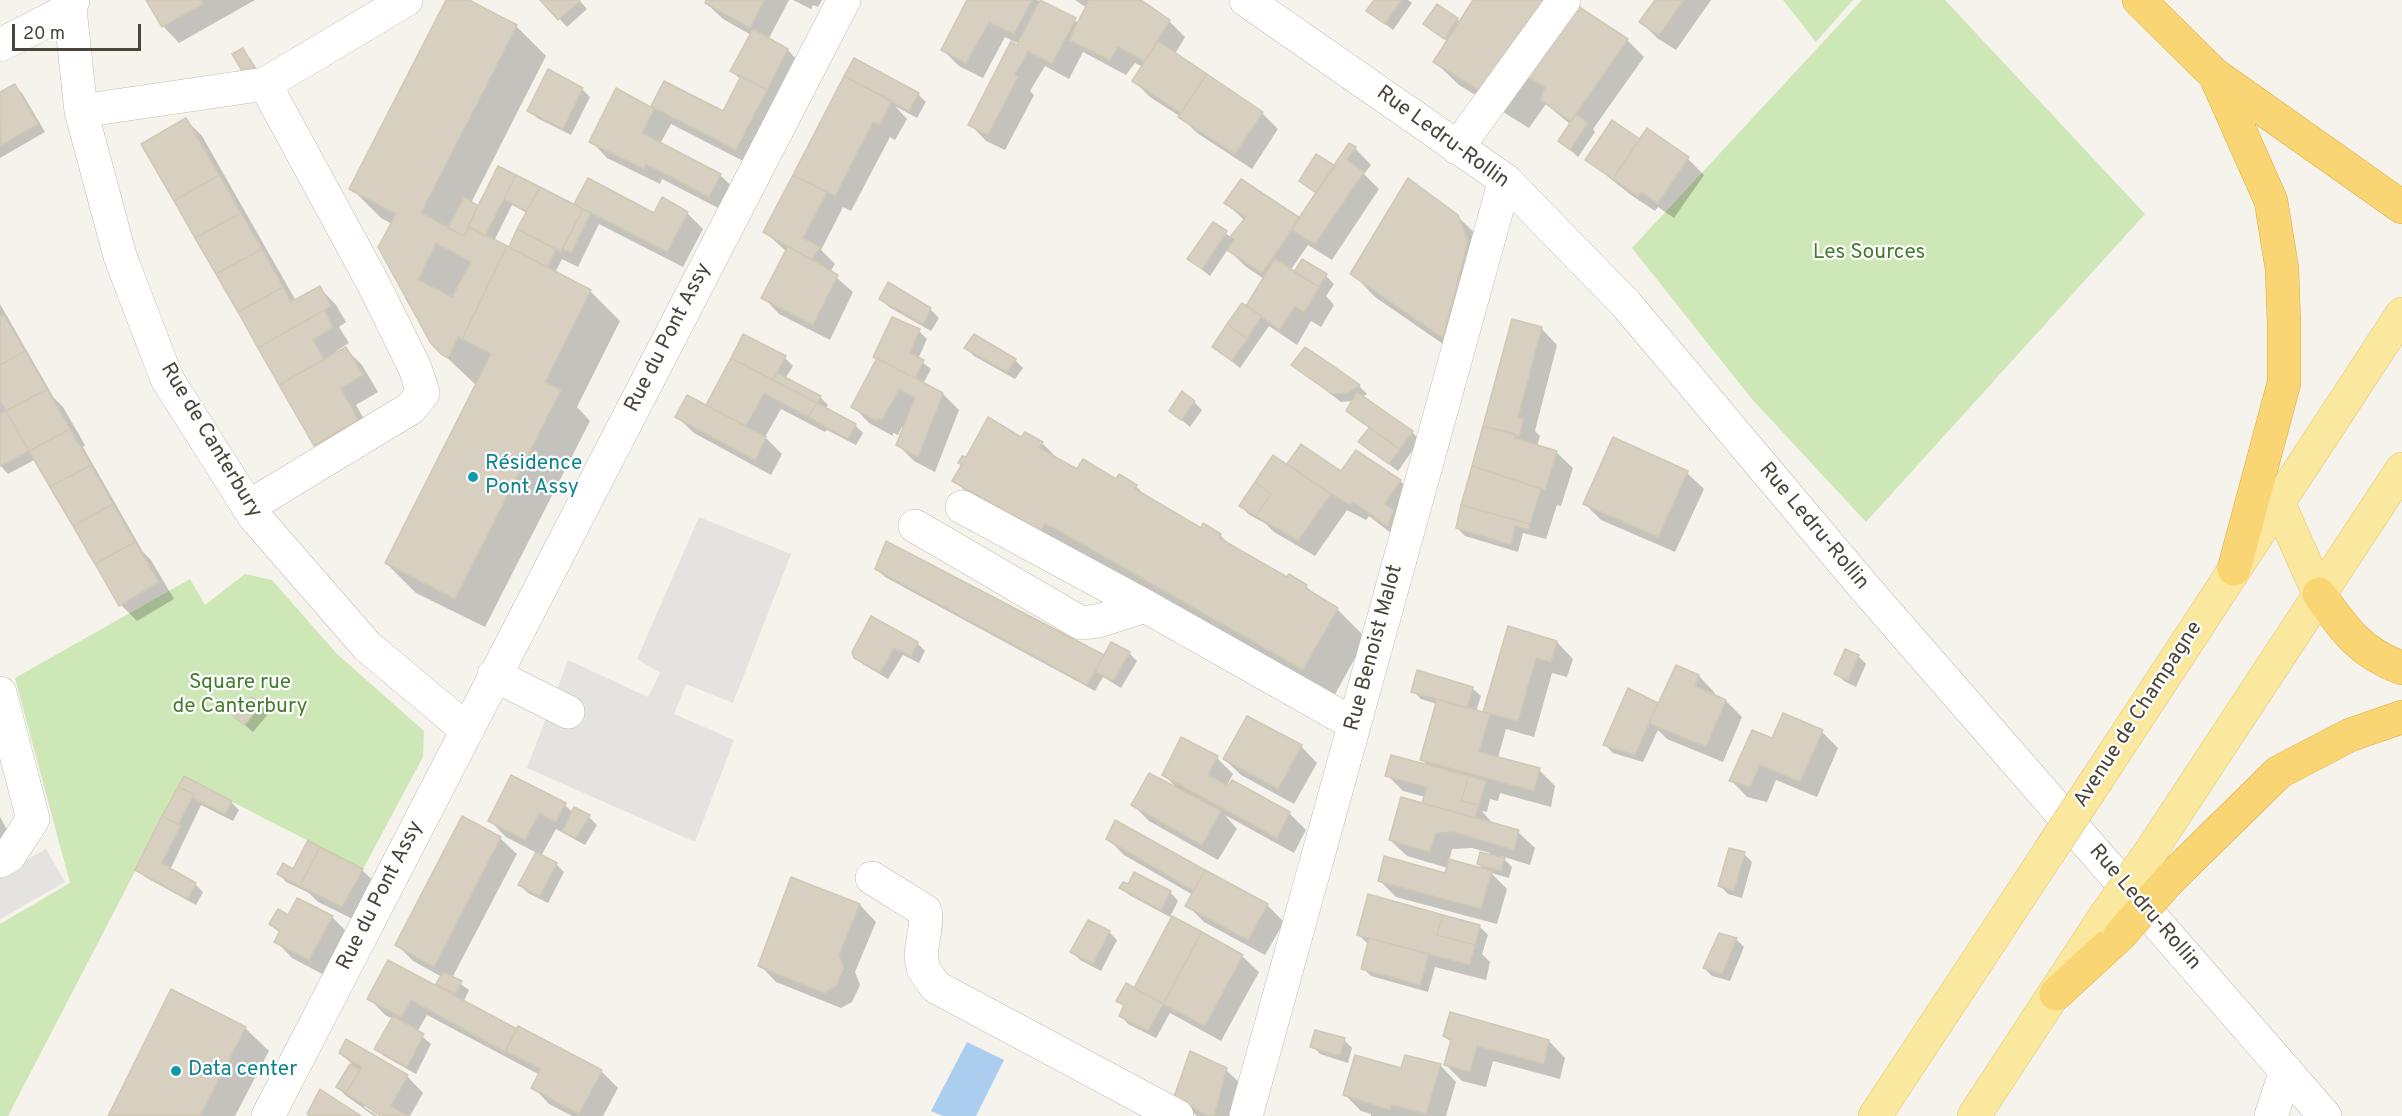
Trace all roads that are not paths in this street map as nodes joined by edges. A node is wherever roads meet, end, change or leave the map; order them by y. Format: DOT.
graph roads {
  1 [pos="406,0"];
  2 [pos="844,0"];
  3 [pos="1246,0"];
  4 [pos="1564,0"];
  5 [pos="2139,0"];
  6 [pos="72,4"];
  7 [pos="0,45"];
  8 [pos="2215,75"];
  9 [pos="266,84"];
  10 [pos="81,111"];
  11 [pos="1457,148"];
  12 [pos="1504,180"];
  13 [pos="2402,207"];
  14 [pos="2402,314"];
  15 [pos="2402,469"];
  16 [pos="2278,502"];
  17 [pos="248,507"];
  18 [pos="962,507"];
  19 [pos="915,526"];
  20 [pos="2235,569"];
  21 [pos="2319,594"];
  22 [pos="1145,606"];
  23 [pos="2402,668"];
  24 [pos="494,675"];
  25 [pos="0,693"];
  26 [pos="568,712"];
  27 [pos="2402,717"];
  28 [pos="1354,724"];
  29 [pos="466,729"];
  30 [pos="0,861"];
  31 [pos="872,878"];
  32 [pos="2112,926"];
  33 [pos="2055,994"];
  34 [pos="2286,1071"];
  35 [pos="268,1116"];
  36 [pos="1177,1116"];
  37 [pos="1246,1116"];
  38 [pos="1875,1116"];
  39 [pos="1974,1116"];
  40 [pos="2271,1116"];
  41 [pos="2325,1116"];
  1 -- 9 [label="street"];
  2 -- 24 [label="street, Rue du Pont Assy"];
  3 -- 11 [label="street, Rue Ledru-Rollin"];
  4 -- 11 [label="street"];
  5 -- 8 [label="highway"];
  6 -- 7 [label="street, Rue de Canterbury"];
  6 -- 10 [label="street, Rue de Canterbury"];
  8 -- 13 [label="highway"];
  8 -- 20 [label="highway"];
  9 -- 10 [label="street"];
  9 -- 17 [label="street"];
  10 -- 17 [label="street, Rue de Canterbury"];
  11 -- 12 [label="street, Rue Ledru-Rollin"];
  12 -- 28 [label="street, Rue Benoist Malot"];
  12 -- 34 [label="street, Rue Ledru-Rollin"];
  14 -- 16 [label="main road, Avenue de Champagne"];
  15 -- 21 [label="main road"];
  16 -- 20 [label="main road, Avenue de Champagne"];
  16 -- 21 [label="main road"];
  17 -- 29 [label="street, Rue de Canterbury"];
  18 -- 22 [label="street"];
  19 -- 22 [label="street"];
  20 -- 38 [label="main road, Avenue de Champagne, bridge"];
  21 -- 23 [label="highway"];
  21 -- 32 [label="main road, bridge"];
  22 -- 28 [label="street"];
  24 -- 26 [label="street"];
  24 -- 29 [label="street, Rue du Pont Assy"];
  25 -- 30 [label="street"];
  27 -- 32 [label="highway, bridge"];
  28 -- 37 [label="street, Rue Benoist Malot"];
  29 -- 35 [label="street, Rue du Pont Assy"];
  31 -- 36 [label="street"];
  32 -- 33 [label="highway"];
  33 -- 39 [label="main road"];
  34 -- 40 [label="street"];
  34 -- 41 [label="street, Rue Ledru-Rollin"];
}
